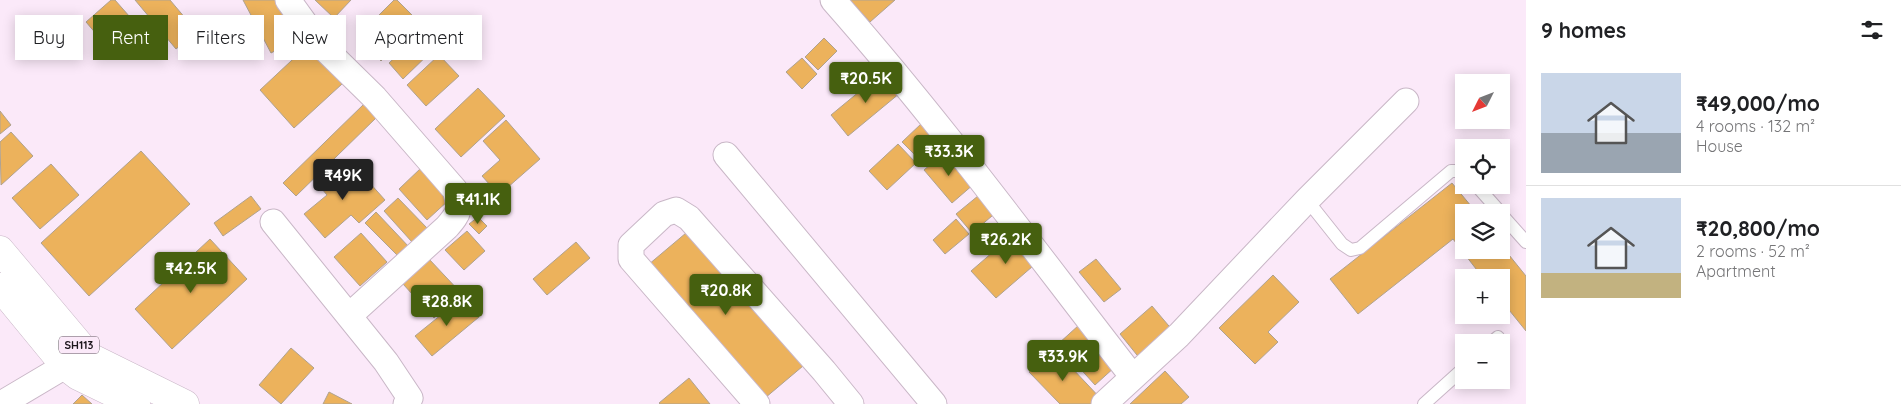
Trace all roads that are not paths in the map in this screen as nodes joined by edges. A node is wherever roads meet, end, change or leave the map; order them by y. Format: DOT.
graph roads {
  1 [pos="288,0"];
  2 [pos="833,0"];
  3 [pos="1406,101"];
  4 [pos="726,155"];
  5 [pos="1455,171"];
  6 [pos="1484,194"];
  7 [pos="1307,200"];
  8 [pos="1492,204"];
  9 [pos="274,222"];
  10 [pos="1510,224"];
  11 [pos="1526,242"];
  12 [pos="0,250"];
  13 [pos="0,286"];
  14 [pos="350,316"];
  15 [pos="66,366"];
  16 [pos="1132,376"];
  17 [pos="1455,376"];
  18 [pos="1,404"];
  19 [pos="136,404"];
  20 [pos="186,404"];
  21 [pos="406,404"];
  22 [pos="756,404"];
  23 [pos="851,404"];
  24 [pos="934,404"];
  25 [pos="1104,404"];
  26 [pos="1424,404"];
  1 -- 14 [label="street"];
  2 -- 16 [label="street"];
  3 -- 7 [label="street"];
  4 -- 24 [label="street"];
  5 -- 7 [label="lane"];
  6 -- 8 [label="lane"];
  7 -- 16 [label="street"];
  9 -- 14 [label="street"];
  10 -- 11 [label="lane"];
  12 -- 20 [label="main road, SH113"];
  13 -- 15 [label="main road, SH113"];
  14 -- 21 [label="street"];
  15 -- 18 [label="street"];
  15 -- 19 [label="main road, SH113"];
  16 -- 25 [label="street"];
  17 -- 26 [label="lane"];
  22 -- 23 [label="street"];
}
